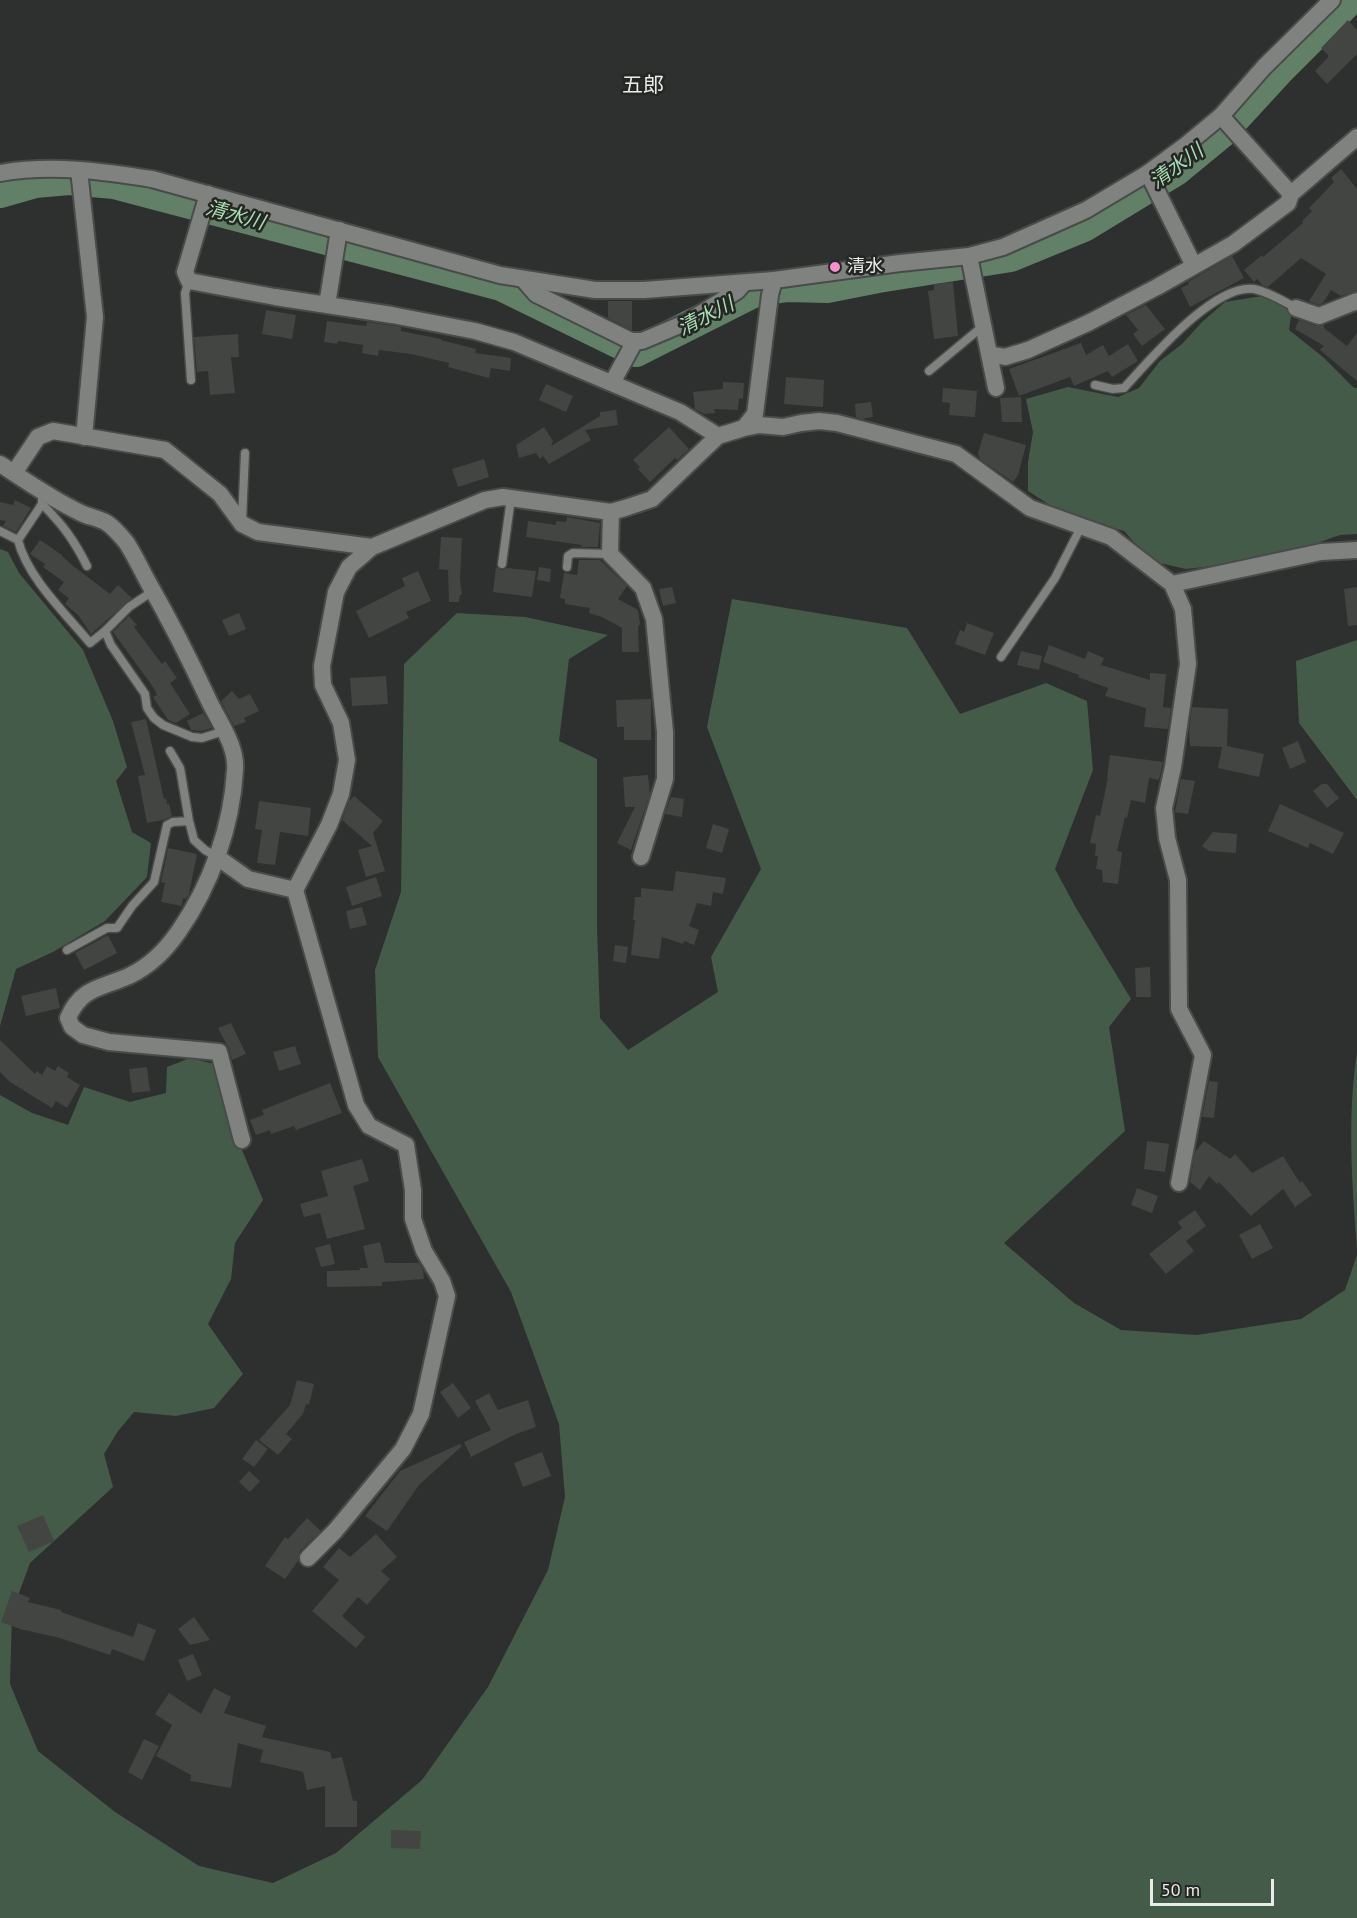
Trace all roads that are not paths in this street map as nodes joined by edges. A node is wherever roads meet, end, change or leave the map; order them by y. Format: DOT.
graph roads {
  1 [pos="1332,0"];
  2 [pos="1221,116"];
  3 [pos="1357,137"];
  4 [pos="79,170"];
  5 [pos="0,172"];
  6 [pos="1148,174"];
  7 [pos="208,194"];
  8 [pos="1291,194"];
  9 [pos="339,230"];
  10 [pos="969,256"];
  11 [pos="1194,266"];
  12 [pos="523,279"];
  13 [pos="774,280"];
  14 [pos="189,281"];
  15 [pos="744,283"];
  16 [pos="1357,301"];
  17 [pos="327,305"];
  18 [pos="1296,308"];
  19 [pos="983,326"];
  20 [pos="635,341"];
  21 [pos="989,354"];
  22 [pos="930,372"];
  23 [pos="191,380"];
  24 [pos="612,382"];
  25 [pos="1095,384"];
  26 [pos="996,388"];
  27 [pos="744,428"];
  28 [pos="718,436"];
  29 [pos="84,437"];
  30 [pos="245,453"];
  31 [pos="7,468"];
  32 [pos="42,497"];
  33 [pos="512,498"];
  34 [pos="611,512"];
  35 [pos="242,524"];
  36 [pos="1081,527"];
  37 [pos="0,531"];
  38 [pos="18,540"];
  39 [pos="372,547"];
  40 [pos="1357,549"];
  41 [pos="610,554"];
  42 [pos="502,564"];
  43 [pos="87,566"];
  44 [pos="567,567"];
  45 [pos="1172,584"];
  46 [pos="153,591"];
  47 [pos="105,631"];
  48 [pos="1001,657"];
  49 [pos="224,731"];
  50 [pos="170,751"];
  51 [pos="189,821"];
  52 [pos="217,857"];
  53 [pos="642,857"];
  54 [pos="295,890"];
  55 [pos="67,950"];
  56 [pos="242,1140"];
  57 [pos="1179,1183"];
  58 [pos="308,1558"];
  1 -- 2 [label="street"];
  2 -- 6 [label="street"];
  2 -- 8 [label="street"];
  3 -- 8 [label="street"];
  4 -- 5 [label="street"];
  4 -- 7 [label="street"];
  4 -- 29 [label="street"];
  6 -- 10 [label="street"];
  6 -- 11 [label="street"];
  7 -- 9 [label="street"];
  7 -- 14 [label="street"];
  8 -- 11 [label="street"];
  9 -- 12 [label="street"];
  9 -- 17 [label="street"];
  10 -- 13 [label="street"];
  10 -- 19 [label="street"];
  11 -- 21 [label="street"];
  12 -- 15 [label="street"];
  12 -- 20 [label="street"];
  13 -- 15 [label="street"];
  13 -- 27 [label="street"];
  14 -- 17 [label="street"];
  14 -- 23 [label="lane"];
  15 -- 20 [label="street"];
  16 -- 18 [label="street"];
  17 -- 24 [label="street"];
  18 -- 25 [label="lane"];
  19 -- 21 [label="street"];
  19 -- 22 [label="lane"];
  20 -- 24 [label="street"];
  21 -- 26 [label="street"];
  24 -- 28 [label="street"];
  27 -- 28 [label="street"];
  27 -- 36 [label="street"];
  28 -- 34 [label="street"];
  29 -- 31 [label="street"];
  29 -- 35 [label="street"];
  30 -- 35 [label="lane"];
  31 -- 32 [label="street"];
  32 -- 38 [label="lane"];
  32 -- 43 [label="lane"];
  32 -- 46 [label="street"];
  33 -- 34 [label="street"];
  33 -- 39 [label="street"];
  33 -- 42 [label="lane"];
  34 -- 41 [label="street"];
  35 -- 39 [label="street"];
  36 -- 45 [label="street"];
  36 -- 48 [label="lane"];
  37 -- 38 [label="lane"];
  38 -- 47 [label="lane"];
  39 -- 54 [label="street"];
  40 -- 45 [label="street"];
  41 -- 44 [label="lane"];
  41 -- 53 [label="street"];
  45 -- 57 [label="street"];
  46 -- 47 [label="lane"];
  46 -- 49 [label="street"];
  47 -- 49 [label="lane"];
  49 -- 52 [label="street"];
  50 -- 51 [label="lane"];
  51 -- 52 [label="lane"];
  51 -- 55 [label="lane"];
  52 -- 54 [label="street"];
  52 -- 56 [label="street"];
  54 -- 58 [label="street"];
}
